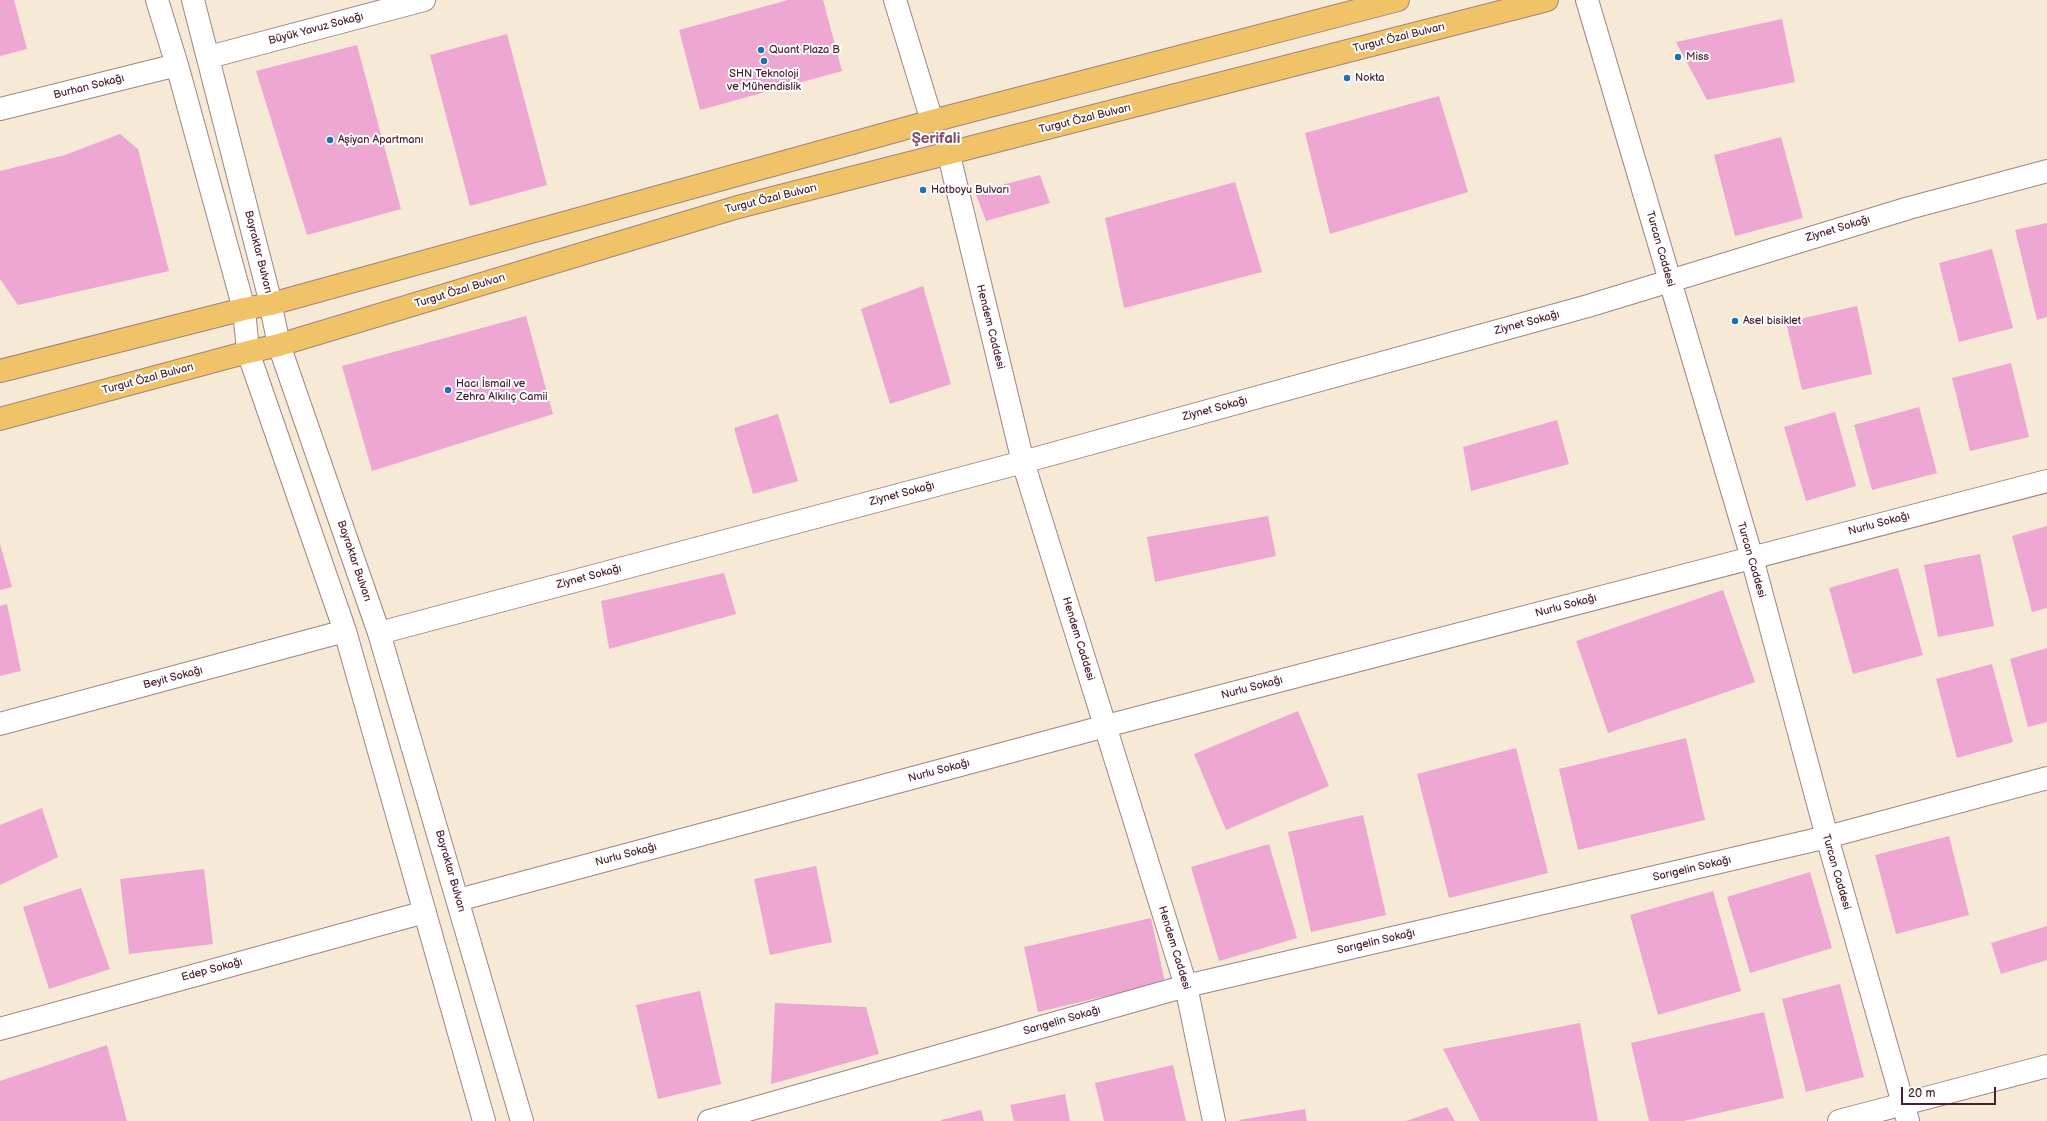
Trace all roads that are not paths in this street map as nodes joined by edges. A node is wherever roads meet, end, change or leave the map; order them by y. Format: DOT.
graph roads {
  1 [pos="157,0"];
  2 [pos="194,0"];
  3 [pos="424,0"];
  4 [pos="895,0"];
  5 [pos="1398,0"];
  6 [pos="1547,0"];
  7 [pos="1587,0"];
  8 [pos="209,57"];
  9 [pos="177,65"];
  10 [pos="0,109"];
  11 [pos="932,121"];
  12 [pos="949,154"];
  13 [pos="2047,171"];
  14 [pos="1669,280"];
  15 [pos="271,304"];
  16 [pos="244,309"];
  17 [pos="279,346"];
  18 [pos="248,352"];
  19 [pos="0,371"];
  20 [pos="0,419"];
  21 [pos="1022,462"];
  22 [pos="2047,481"];
  23 [pos="1752,558"];
  24 [pos="345,631"];
  25 [pos="379,633"];
  26 [pos="0,724"];
  27 [pos="1106,726"];
  28 [pos="2047,778"];
  29 [pos="1826,837"];
  30 [pos="458,900"];
  31 [pos="425,912"];
  32 [pos="1186,986"];
  33 [pos="0,1029"];
  34 [pos="2047,1066"];
  35 [pos="1905,1112"];
  36 [pos="484,1121"];
  37 [pos="522,1121"];
  38 [pos="709,1121"];
  39 [pos="1214,1121"];
  40 [pos="1839,1121"];
  1 -- 9 [label="street"];
  2 -- 8 [label="street, Bayraktar Bulvarı"];
  3 -- 8 [label="street, Büyük Yavuz Sokağı"];
  4 -- 11 [label="street"];
  5 -- 11 [label="main road"];
  6 -- 12 [label="main road, Turgut Özal Bulvarı"];
  7 -- 14 [label="street, Turcan Caddesi"];
  8 -- 15 [label="street, Bayraktar Bulvarı"];
  9 -- 10 [label="street, Burhan Sokağı"];
  9 -- 16 [label="street"];
  11 -- 15 [label="main road"];
  12 -- 17 [label="main road, Turgut Özal Bulvarı"];
  12 -- 21 [label="street, Hendem Caddesi"];
  13 -- 14 [label="street, Ziynet Sokağı"];
  14 -- 21 [label="street, Ziynet Sokağı"];
  14 -- 23 [label="street, Turcan Caddesi"];
  15 -- 16 [label="main road"];
  15 -- 17 [label="street, Bayraktar Bulvarı"];
  16 -- 18 [label="street"];
  16 -- 19 [label="main road"];
  17 -- 18 [label="main road, Turgut Özal Bulvarı"];
  17 -- 25 [label="street, Bayraktar Bulvarı"];
  18 -- 20 [label="main road, Turgut Özal Bulvarı"];
  18 -- 24 [label="street"];
  21 -- 25 [label="street, Ziynet Sokağı"];
  21 -- 27 [label="street, Hendem Caddesi"];
  22 -- 23 [label="street, Nurlu Sokağı"];
  23 -- 27 [label="street, Nurlu Sokağı"];
  23 -- 29 [label="street, Turcan Caddesi"];
  24 -- 26 [label="street, Beyit Sokağı"];
  24 -- 31 [label="street"];
  25 -- 30 [label="street, Bayraktar Bulvarı"];
  27 -- 30 [label="street, Nurlu Sokağı"];
  27 -- 32 [label="street, Hendem Caddesi"];
  28 -- 29 [label="street, Sarıgelin Sokağı"];
  29 -- 32 [label="street, Sarıgelin Sokağı"];
  29 -- 35 [label="street, Turcan Caddesi"];
  30 -- 37 [label="street, Bayraktar Bulvarı"];
  31 -- 33 [label="street, Edep Sokağı"];
  31 -- 36 [label="street"];
  32 -- 38 [label="street, Sarıgelin Sokağı"];
  32 -- 39 [label="street, Hendem Caddesi"];
  34 -- 35 [label="street"];
  35 -- 40 [label="street"];
}
